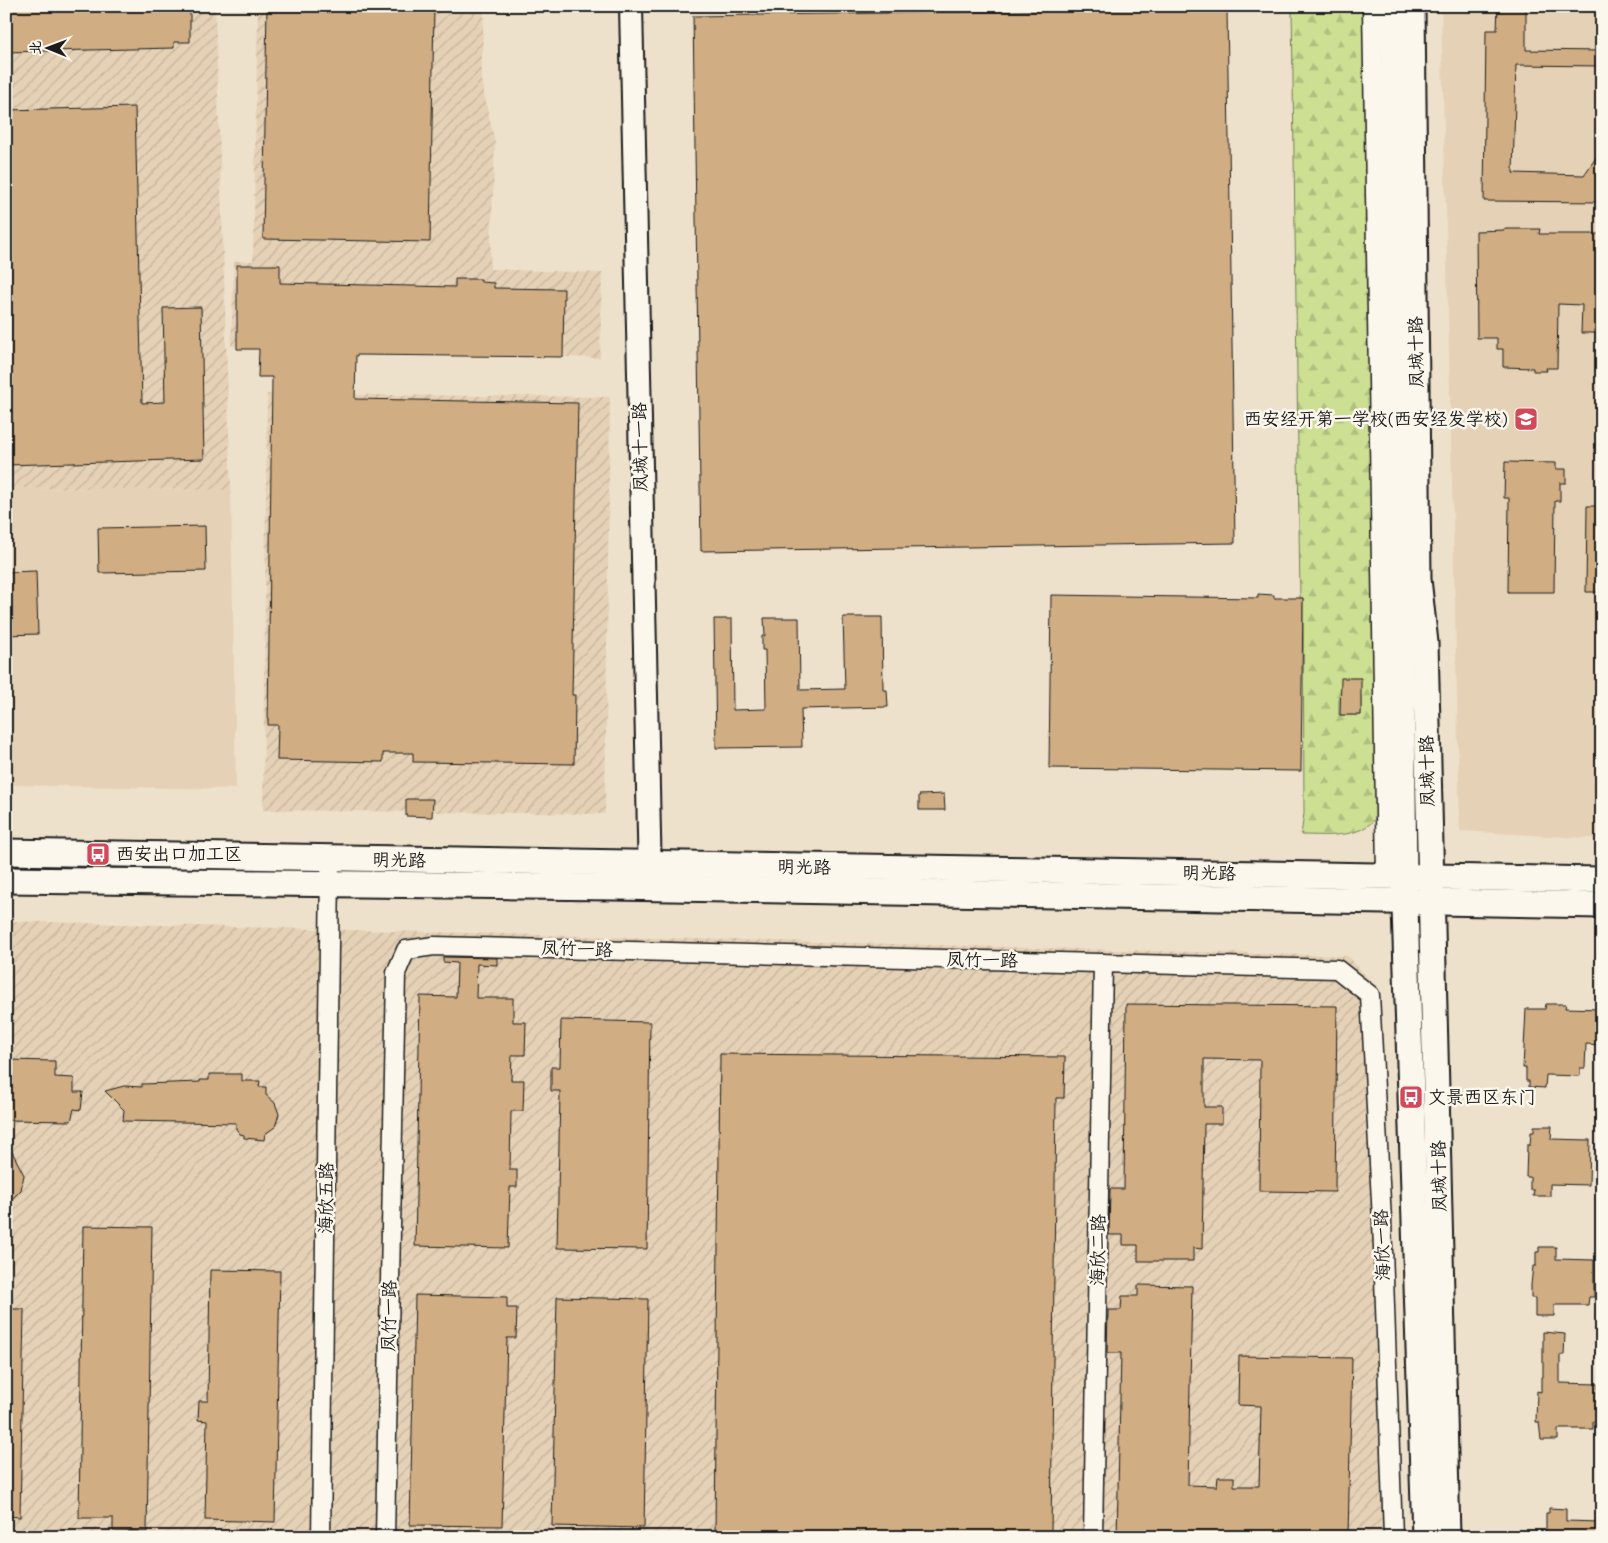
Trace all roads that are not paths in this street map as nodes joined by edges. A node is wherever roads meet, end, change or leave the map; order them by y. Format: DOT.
graph roads {
  1 [pos="630,6"];
  2 [pos="1372,6"];
  3 [pos="1393,6"];
  4 [pos="1412,6"];
  5 [pos="6,852"];
  6 [pos="330,871"];
  7 [pos="650,876"];
  8 [pos="1395,876"];
  9 [pos="1431,877"];
  10 [pos="6,880"];
  11 [pos="1602,880"];
  12 [pos="1405,902"];
  13 [pos="1432,902"];
  14 [pos="1602,905"];
  15 [pos="1102,963"];
  16 [pos="1337,969"];
  17 [pos="322,1537"];
  18 [pos="385,1537"];
  19 [pos="1092,1537"];
  20 [pos="1393,1537"];
  21 [pos="1425,1537"];
  22 [pos="1447,1537"];
  1 -- 7 [label="street, 凤城十一路"];
  2 -- 8 [label="street"];
  3 -- 8 [label="main road, 凤城十路"];
  4 -- 9 [label="main road, 凤城十路"];
  5 -- 6 [label="main road, 明光路"];
  6 -- 7 [label="main road, 明光路"];
  6 -- 10 [label="main road, 明光路"];
  6 -- 17 [label="street, 海欣五路"];
  7 -- 8 [label="main road, 明光路"];
  7 -- 12 [label="main road, 明光路"];
  8 -- 9 [label="main road, 明光路"];
  8 -- 12 [label="main road, 凤城十路"];
  9 -- 11 [label="main road, 明光路"];
  9 -- 13 [label="main road, 凤城十路"];
  12 -- 13 [label="main road, 明光路"];
  12 -- 21 [label="main road, 凤城十路"];
  13 -- 14 [label="main road, 明光路"];
  13 -- 22 [label="main road, 凤城十路"];
  15 -- 16 [label="street, 凤竹一路"];
  15 -- 18 [label="street, 凤竹一路"];
  15 -- 19 [label="street, 海欣二路"];
  16 -- 20 [label="street, 海欣一路"];
}
